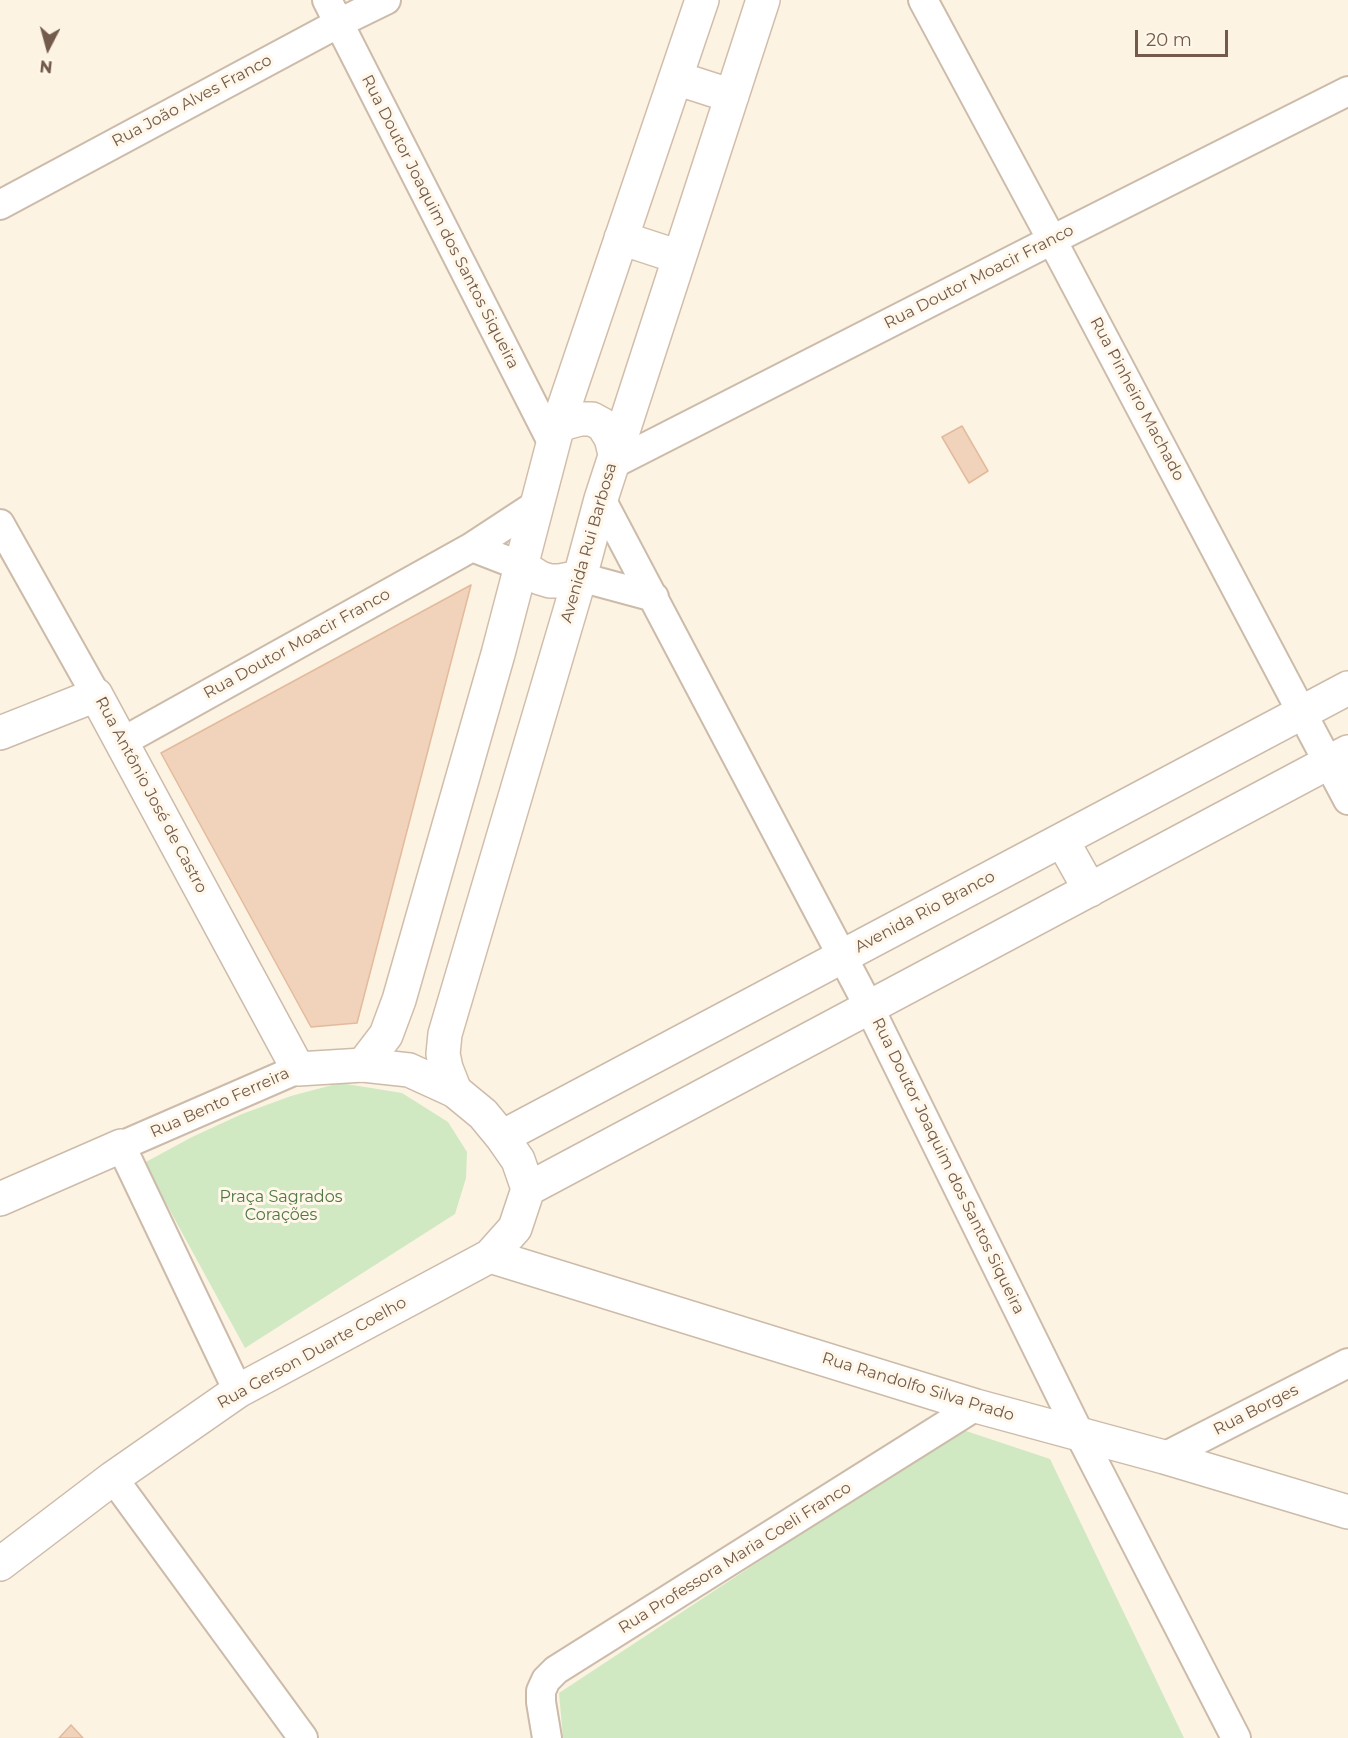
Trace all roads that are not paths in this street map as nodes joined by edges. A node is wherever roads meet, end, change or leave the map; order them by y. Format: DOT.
graph roads {
  1 [pos="386,0"];
  2 [pos="702,0"];
  3 [pos="763,0"];
  4 [pos="923,0"];
  5 [pos="333,11"];
  6 [pos="676,78"];
  7 [pos="1348,92"];
  8 [pos="732,96"];
  9 [pos="0,205"];
  10 [pos="621,238"];
  11 [pos="1052,240"];
  12 [pos="679,257"];
  13 [pos="556,434"];
  14 [pos="613,460"];
  15 [pos="601,499"];
  16 [pos="536,506"];
  17 [pos="0,524"];
  18 [pos="472,547"];
  19 [pos="521,566"];
  20 [pos="580,577"];
  21 [pos="654,597"];
  22 [pos="1348,688"];
  23 [pos="96,695"];
  24 [pos="1302,712"];
  25 [pos="0,733"];
  26 [pos="122,741"];
  27 [pos="1338,757"];
  28 [pos="1348,800"];
  29 [pos="1062,840"];
  30 [pos="1090,890"];
  31 [pos="842,956"];
  32 [pos="869,1007"];
  33 [pos="363,1065"];
  34 [pos="298,1069"];
  35 [pos="455,1091"];
  36 [pos="502,1137"];
  37 [pos="121,1146"];
  38 [pos="528,1189"];
  39 [pos="0,1199"];
  40 [pos="490,1256"];
  41 [pos="1348,1363"];
  42 [pos="238,1391"];
  43 [pos="976,1406"];
  44 [pos="1079,1433"];
  45 [pos="1164,1457"];
  46 [pos="113,1478"];
  47 [pos="1348,1512"];
  48 [pos="0,1564"];
  49 [pos="303,1738"];
  50 [pos="547,1738"];
  51 [pos="1236,1738"];
  1 -- 5 [label="street, Rua João Alves Franco"];
  2 -- 6 [label="street"];
  3 -- 8 [label="street, Avenida Rui Barbosa"];
  4 -- 11 [label="street, Rua Pinheiro Machado"];
  5 -- 9 [label="street, Rua João Alves Franco"];
  5 -- 13 [label="street, Rua Doutor Joaquim dos Santos Siqueira"];
  6 -- 8 [label="street"];
  6 -- 10 [label="street"];
  7 -- 11 [label="street, Rua Doutor Moacir Franco"];
  8 -- 12 [label="street, Avenida Rui Barbosa"];
  10 -- 12 [label="street"];
  10 -- 13 [label="street"];
  11 -- 14 [label="street, Rua Doutor Moacir Franco"];
  11 -- 24 [label="street, Rua Pinheiro Machado"];
  12 -- 14 [label="street, Avenida Rui Barbosa"];
  13 -- 14 [label="street"];
  13 -- 16 [label="street"];
  14 -- 15 [label="street, Avenida Rui Barbosa"];
  15 -- 20 [label="street, Avenida Rui Barbosa"];
  15 -- 21 [label="street, Rua Doutor Joaquim dos Santos Siqueira"];
  16 -- 18 [label="street, Rua Doutor Moacir Franco"];
  16 -- 19 [label="street"];
  17 -- 23 [label="street, Rua Antônio José de Castro"];
  18 -- 19 [label="street"];
  18 -- 26 [label="street, Rua Doutor Moacir Franco"];
  19 -- 20 [label="street"];
  19 -- 33 [label="street"];
  20 -- 21 [label="street"];
  20 -- 35 [label="street, Avenida Rui Barbosa"];
  21 -- 31 [label="street, Rua Doutor Joaquim dos Santos Siqueira"];
  22 -- 24 [label="street, Avenida Rio Branco"];
  23 -- 25 [label="street"];
  23 -- 26 [label="street, Rua Antônio José de Castro"];
  24 -- 27 [label="street, Rua Pinheiro Machado"];
  24 -- 29 [label="street, Avenida Rio Branco"];
  26 -- 34 [label="street, Rua Antônio José de Castro"];
  27 -- 28 [label="street, Rua Pinheiro Machado"];
  27 -- 30 [label="street"];
  29 -- 30 [label="street"];
  29 -- 31 [label="street, Avenida Rio Branco"];
  30 -- 32 [label="street"];
  31 -- 32 [label="street, Rua Doutor Joaquim dos Santos Siqueira"];
  31 -- 36 [label="street, Avenida Rio Branco"];
  32 -- 38 [label="street"];
  32 -- 44 [label="street, Rua Doutor Joaquim dos Santos Siqueira"];
  33 -- 34 [label="street, Rua Bento Ferreira"];
  33 -- 35 [label="street, Rua Bento Ferreira"];
  34 -- 37 [label="street, Rua Bento Ferreira"];
  35 -- 36 [label="street, Rua Bento Ferreira"];
  36 -- 38 [label="street"];
  37 -- 39 [label="street, Rua Bento Ferreira"];
  37 -- 42 [label="street"];
  38 -- 40 [label="street, Rua Gerson Duarte Coelho"];
  40 -- 42 [label="street, Rua Gerson Duarte Coelho"];
  40 -- 43 [label="street, Rua Randolfo Silva Prado"];
  41 -- 45 [label="street, Rua Borges"];
  42 -- 46 [label="street, Rua Gerson Duarte Coelho"];
  43 -- 44 [label="street, Rua Randolfo Silva Prado"];
  43 -- 50 [label="street, Rua Professora Maria Coeli Franco"];
  44 -- 45 [label="street, Rua Randolfo Silva Prado"];
  44 -- 51 [label="street, Rua Doutor Joaquim dos Santos Siqueira"];
  45 -- 47 [label="street, Rua Randolfo Silva Prado"];
  46 -- 48 [label="street, Rua Gerson Duarte Coelho"];
  46 -- 49 [label="street"];
}
